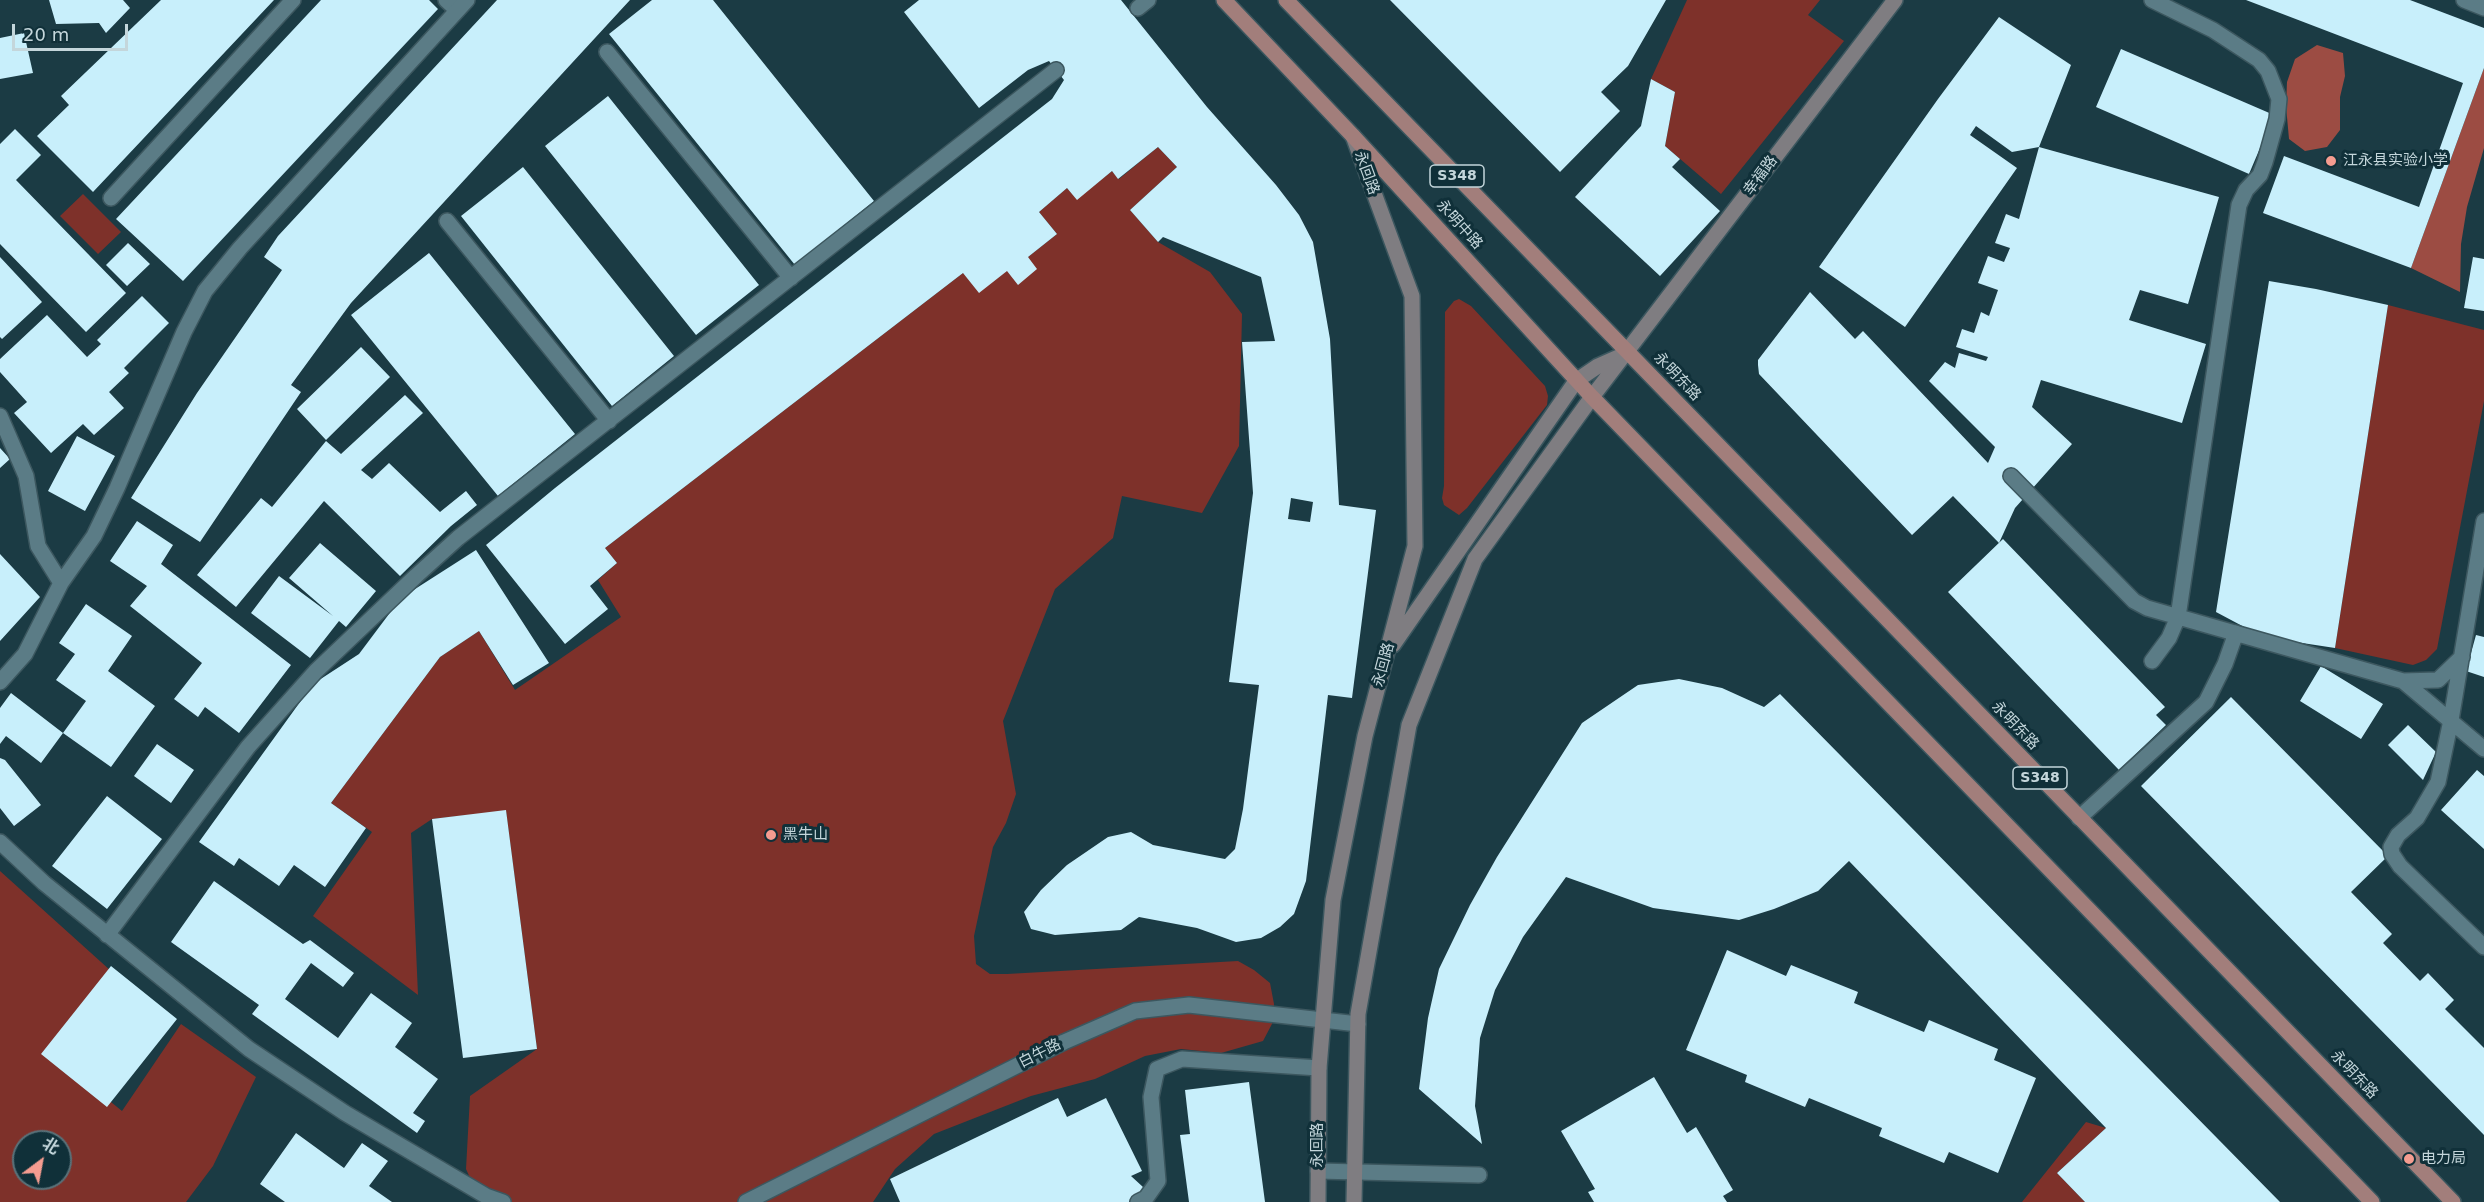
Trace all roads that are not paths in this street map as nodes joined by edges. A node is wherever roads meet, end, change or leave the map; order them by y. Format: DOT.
graph roads {
  1 [pos="293,0"];
  2 [pos="1224,0"];
  3 [pos="1286,0"];
  4 [pos="1895,0"];
  5 [pos="2152,0"];
  6 [pos="2464,0"];
  7 [pos="457,4"];
  8 [pos="2484,8"];
  9 [pos="607,52"];
  10 [pos="1056,70"];
  11 [pos="1353,136"];
  12 [pos="111,198"];
  13 [pos="447,221"];
  14 [pos="791,278"];
  15 [pos="1628,352"];
  16 [pos="1576,381"];
  17 [pos="1592,397"];
  18 [pos="0,416"];
  19 [pos="609,421"];
  20 [pos="2011,476"];
  21 [pos="2484,521"];
  22 [pos="61,583"];
  23 [pos="2178,617"];
  24 [pos="2236,633"];
  25 [pos="1387,654"];
  26 [pos="2462,657"];
  27 [pos="2152,661"];
  28 [pos="2403,681"];
  29 [pos="0,682"];
  30 [pos="2451,720"];
  31 [pos="2484,749"];
  32 [pos="2079,818"];
  33 [pos="0,842"];
  34 [pos="107,935"];
  35 [pos="2484,946"];
  36 [pos="1323,1020"];
  37 [pos="1358,1024"];
  38 [pos="1319,1068"];
  39 [pos="1318,1171"];
  40 [pos="1355,1172"];
  41 [pos="1479,1175"];
  42 [pos="503,1202"];
  43 [pos="746,1202"];
  44 [pos="1138,1202"];
  45 [pos="1318,1202"];
  46 [pos="1354,1202"];
  47 [pos="2372,1202"];
  48 [pos="2452,1202"];
  1 -- 12 [label="street"];
  2 -- 11 [label="main road, 永明中路"];
  3 -- 15 [label="main road, 永明中路 / S348"];
  4 -- 15 [label="main road, 幸福路"];
  5 -- 23 [label="street"];
  6 -- 8 [label="street"];
  7 -- 22 [label="street"];
  9 -- 14 [label="street"];
  10 -- 14 [label="street"];
  11 -- 16 [label="main road, 永明中路"];
  11 -- 25 [label="main road, 永回路"];
  13 -- 19 [label="street"];
  14 -- 19 [label="street"];
  15 -- 16 [label="main road"];
  15 -- 17 [label="main road, 幸福路"];
  15 -- 32 [label="main road, 永明东路 / S348"];
  16 -- 17 [label="main road, 永明中路"];
  16 -- 25 [label="main road"];
  17 -- 37 [label="main road"];
  17 -- 47 [label="main road"];
  18 -- 22 [label="street"];
  19 -- 34 [label="street"];
  20 -- 23 [label="street"];
  21 -- 26 [label="street"];
  22 -- 29 [label="street"];
  23 -- 24 [label="street"];
  23 -- 27 [label="street"];
  24 -- 28 [label="street"];
  24 -- 32 [label="street"];
  25 -- 36 [label="main road, 永回路"];
  26 -- 28 [label="street"];
  26 -- 30 [label="street"];
  28 -- 30 [label="street"];
  30 -- 31 [label="street"];
  30 -- 35 [label="street"];
  32 -- 48 [label="main road, 永明东路 / S348"];
  33 -- 34 [label="street"];
  34 -- 42 [label="street"];
  36 -- 37 [label="street, 白牛路"];
  36 -- 38 [label="main road, 永回路"];
  36 -- 43 [label="street, 白牛路"];
  37 -- 40 [label="main road"];
  38 -- 39 [label="main road, 永回路"];
  38 -- 44 [label="street"];
  39 -- 40 [label="street"];
  39 -- 45 [label="main road, 永回路"];
  40 -- 41 [label="street"];
  40 -- 46 [label="main road"];
}
